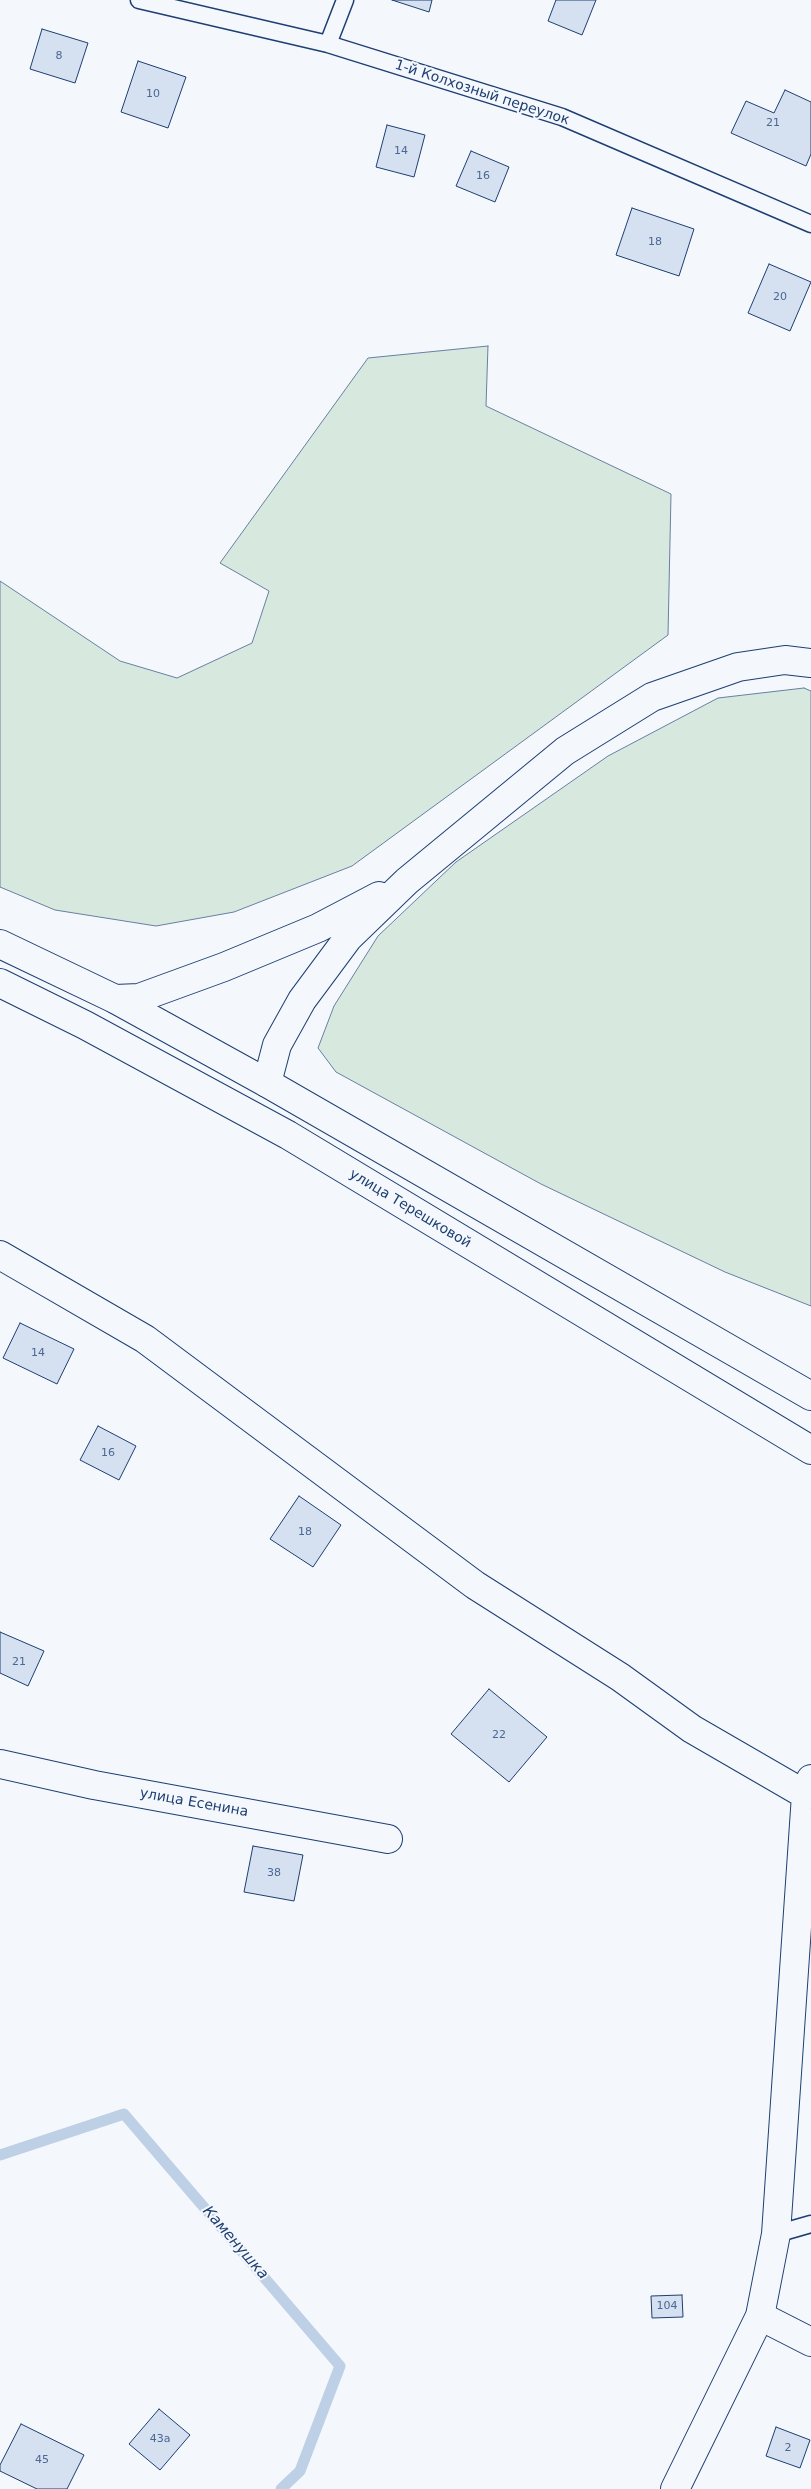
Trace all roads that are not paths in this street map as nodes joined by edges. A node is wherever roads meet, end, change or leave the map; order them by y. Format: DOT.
graph roads {
  1 [pos="139,0"];
  2 [pos="345,0"];
  3 [pos="328,44"];
  4 [pos="811,224"];
  5 [pos="811,663"];
  6 [pos="407,881"];
  7 [pos="0,944"];
  8 [pos="0,983"];
  9 [pos="115,999"];
  10 [pos="267,1083"];
  11 [pos="0,1255"];
  12 [pos="811,1396"];
  13 [pos="803,1445"];
  14 [pos="0,1764"];
  15 [pos="808,1787"];
  16 [pos="388,1839"];
  17 [pos="811,2224"];
  18 [pos="776,2234"];
  19 [pos="760,2316"];
  20 [pos="811,2342"];
  21 [pos="675,2489"];
  1 -- 3 [label="lane, 1-й Колхозный переулок"];
  2 -- 3 [label="lane"];
  3 -- 4 [label="lane, 1-й Колхозный переулок"];
  5 -- 6 [label="street"];
  6 -- 9 [label="street"];
  6 -- 10 [label="street"];
  7 -- 9 [label="street"];
  8 -- 13 [label="street, улица Терешковой"];
  9 -- 10 [label="street"];
  10 -- 12 [label="street"];
  11 -- 15 [label="street"];
  14 -- 16 [label="street, улица Есенина"];
  15 -- 18 [label="street"];
  17 -- 18 [label="lane"];
  18 -- 19 [label="street"];
  19 -- 20 [label="street"];
  19 -- 21 [label="street"];
}
